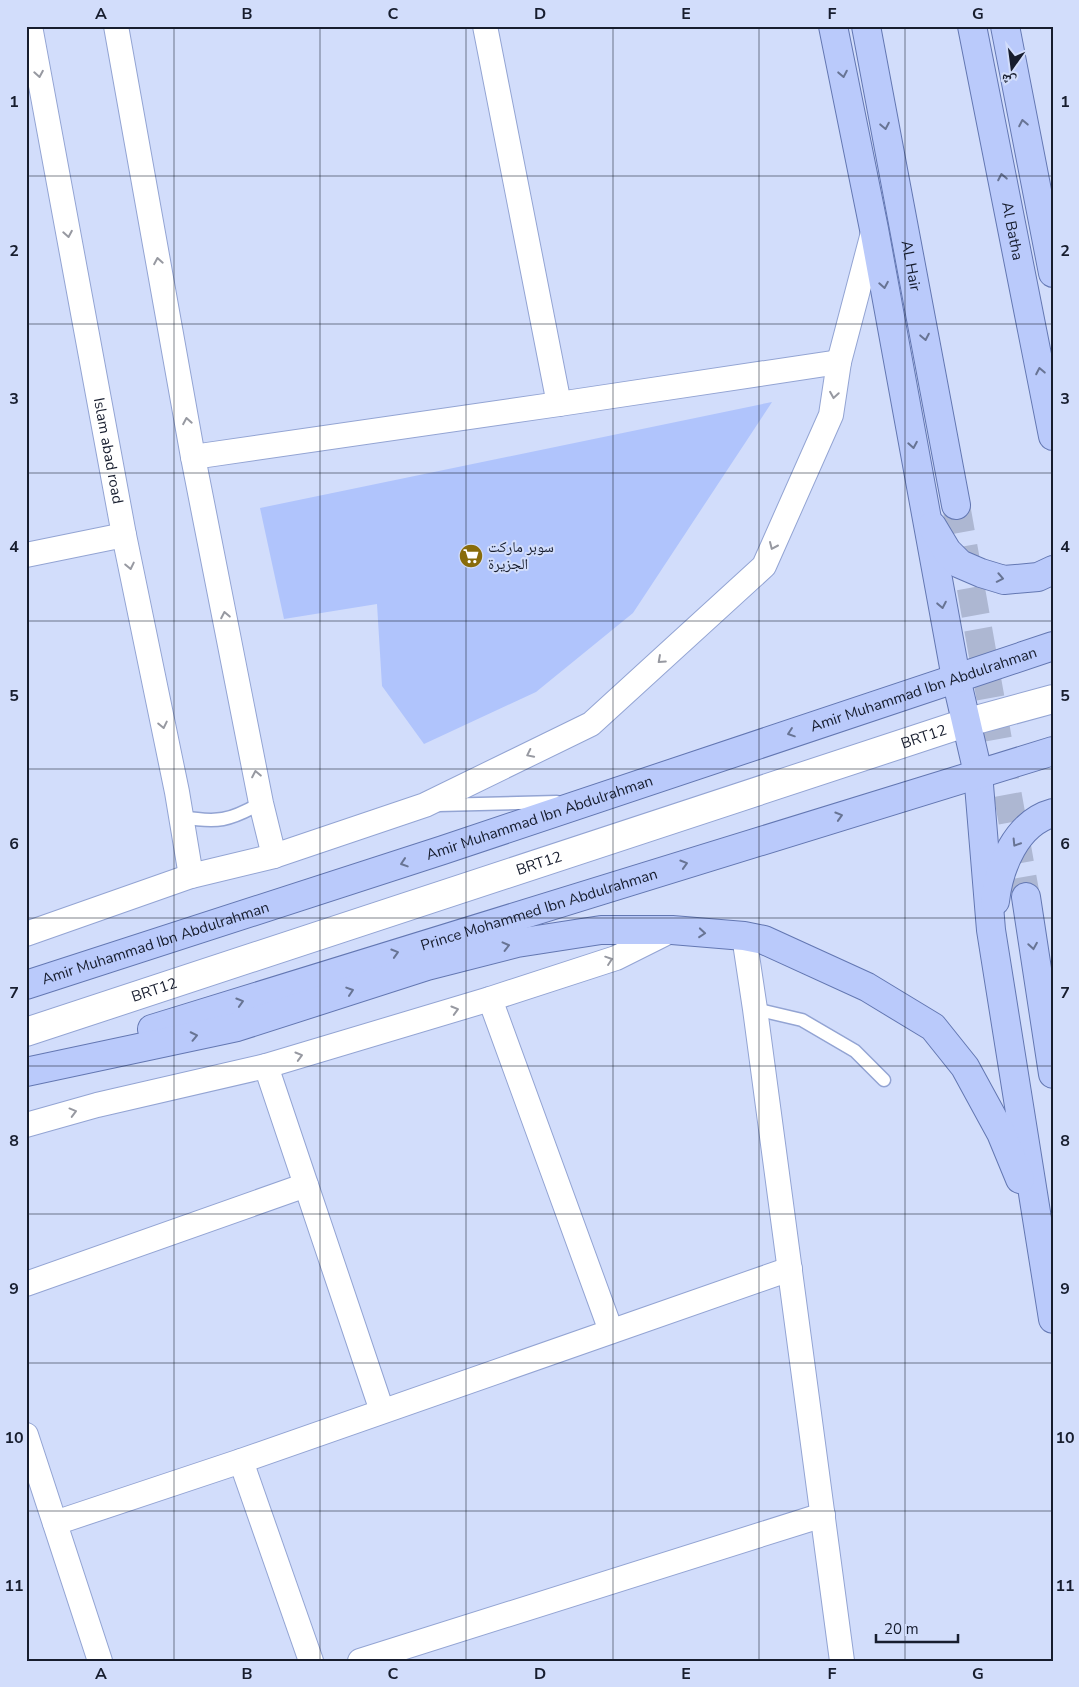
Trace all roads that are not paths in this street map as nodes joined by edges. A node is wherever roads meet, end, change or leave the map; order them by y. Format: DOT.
graph roads {
  1 [pos="30,26"];
  2 [pos="116,26"];
  3 [pos="485,26"];
  4 [pos="833,26"];
  5 [pos="866,26"];
  6 [pos="972,26"];
  7 [pos="1005,26"];
  8 [pos="874,229"];
  9 [pos="1049,242"];
  10 [pos="1053,274"];
  11 [pos="839,362"];
  12 [pos="559,404"];
  13 [pos="1053,436"];
  14 [pos="193,457"];
  15 [pos="956,505"];
  16 [pos="926,516"];
  17 [pos="124,535"];
  18 [pos="26,555"];
  19 [pos="1053,570"];
  20 [pos="1053,646"];
  21 [pos="956,678"];
  22 [pos="1053,699"];
  23 [pos="966,723"];
  24 [pos="1053,751"];
  25 [pos="978,773"];
  26 [pos="587,802"];
  27 [pos="261,803"];
  28 [pos="425,806"];
  29 [pos="1053,813"];
  30 [pos="182,817"];
  31 [pos="274,856"];
  32 [pos="191,876"];
  33 [pos="1026,897"];
  34 [pos="672,930"];
  35 [pos="991,930"];
  36 [pos="26,934"];
  37 [pos="744,936"];
  38 [pos="26,986"];
  39 [pos="490,999"];
  40 [pos="755,1009"];
  41 [pos="26,1032"];
  42 [pos="266,1066"];
  43 [pos="26,1068"];
  44 [pos="26,1072"];
  45 [pos="1053,1074"];
  46 [pos="884,1080"];
  47 [pos="26,1125"];
  48 [pos="306,1185"];
  49 [pos="1039,1227"];
  50 [pos="790,1269"];
  51 [pos="26,1284"];
  52 [pos="1053,1319"];
  53 [pos="611,1331"];
  54 [pos="382,1411"];
  55 [pos="26,1435"];
  56 [pos="241,1461"];
  57 [pos="823,1515"];
  58 [pos="55,1523"];
  59 [pos="100,1661"];
  60 [pos="311,1661"];
  61 [pos="360,1661"];
  62 [pos="842,1661"];
  1 -- 17 [label="street, Islam abad road, one-way"];
  14 -- 2 [label="street, one-way"];
  3 -- 12 [label="street"];
  4 -- 8 [label="main road, one-way"];
  5 -- 15 [label="main road, AL Hair, one-way"];
  13 -- 6 [label="main road, Al Batha, one-way"];
  9 -- 7 [label="main road, one-way"];
  8 -- 11 [label="street"];
  8 -- 16 [label="main road, one-way"];
  9 -- 10 [label="main road"];
  11 -- 12 [label="street"];
  11 -- 28 [label="street, one-way"];
  12 -- 14 [label="street"];
  27 -- 14 [label="street, one-way"];
  16 -- 19 [label="main road, one-way"];
  16 -- 21 [label="main road, one-way"];
  17 -- 18 [label="street"];
  17 -- 30 [label="street, Islam abad road, one-way"];
  20 -- 21 [label="main road, Amir Muhammad Ibn Abdulrahman"];
  21 -- 23 [label="main road"];
  21 -- 26 [label="main road, Amir Muhammad Ibn Abdulrahman, one-way"];
  22 -- 23 [label="main road, BRT12"];
  23 -- 25 [label="main road"];
  23 -- 41 [label="main road, BRT12"];
  24 -- 25 [label="main road, Prince Mohammed Ibn Abdulrahman"];
  25 -- 35 [label="main road"];
  43 -- 25 [label="main road, Prince Mohammed Ibn Abdulrahman, one-way"];
  26 -- 28 [label="lane"];
  26 -- 38 [label="main road, Amir Muhammad Ibn Abdulrahman, one-way"];
  27 -- 30 [label="lane"];
  27 -- 31 [label="street"];
  28 -- 31 [label="street"];
  29 -- 35 [label="main road, one-way"];
  30 -- 32 [label="street, Islam abad road"];
  31 -- 32 [label="street"];
  32 -- 36 [label="street"];
  33 -- 45 [label="main road, one-way"];
  34 -- 37 [label="main road, one-way"];
  39 -- 34 [label="street, one-way"];
  44 -- 34 [label="main road, one-way"];
  35 -- 49 [label="main road"];
  37 -- 40 [label="street"];
  37 -- 49 [label="main road"];
  42 -- 39 [label="street, one-way"];
  39 -- 53 [label="street"];
  40 -- 46 [label="lane"];
  40 -- 50 [label="street"];
  47 -- 42 [label="street, one-way"];
  42 -- 48 [label="street"];
  48 -- 51 [label="street"];
  48 -- 54 [label="street"];
  49 -- 52 [label="main road"];
  50 -- 53 [label="street"];
  50 -- 57 [label="street"];
  53 -- 54 [label="street"];
  54 -- 56 [label="street"];
  55 -- 58 [label="street"];
  56 -- 58 [label="street"];
  56 -- 60 [label="street"];
  57 -- 61 [label="street"];
  57 -- 62 [label="street"];
  58 -- 59 [label="street"];
}
